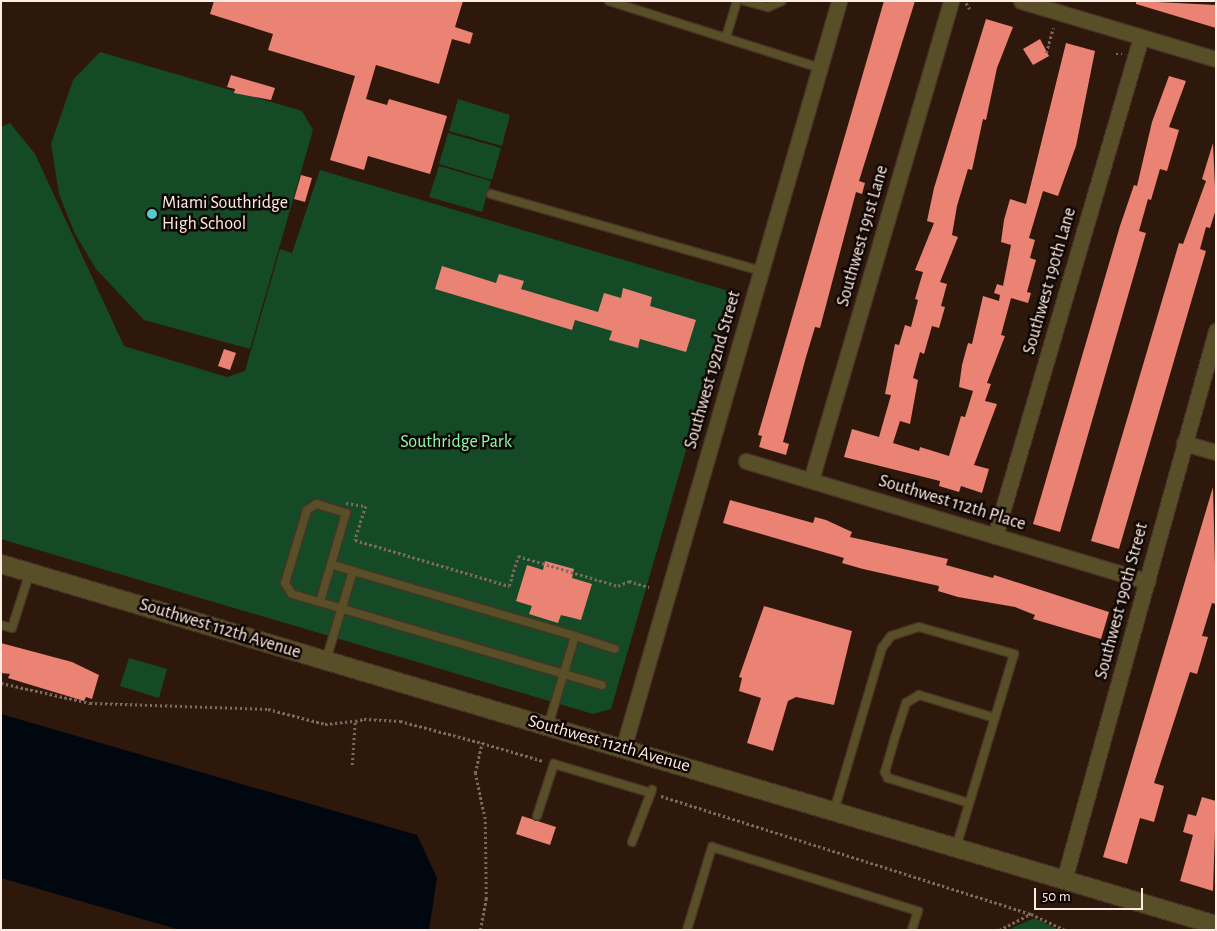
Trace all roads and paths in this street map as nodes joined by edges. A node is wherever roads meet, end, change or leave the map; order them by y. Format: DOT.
graph roads {
  1 [pos="609,1"];
  2 [pos="737,1"];
  3 [pos="745,1"];
  4 [pos="782,1"];
  5 [pos="839,1"];
  6 [pos="1021,1"];
  7 [pos="958,2"];
  8 [pos="970,9"];
  9 [pos="1053,28"];
  10 [pos="726,37"];
  11 [pos="1141,37"];
  12 [pos="1046,53"];
  13 [pos="1216,59"];
  14 [pos="820,68"];
  15 [pos="491,194"];
  16 [pos="762,271"];
  17 [pos="1216,332"];
  18 [pos="1184,443"];
  19 [pos="1216,452"];
  20 [pos="746,461"];
  21 [pos="811,480"];
  22 [pos="345,505"];
  23 [pos="995,536"];
  24 [pos="1,564"];
  25 [pos="330,564"];
  26 [pos="354,571"];
  27 [pos="30,572"];
  28 [pos="1147,581"];
  29 [pos="649,587"];
  30 [pos="320,602"];
  31 [pos="342,608"];
  32 [pos="1,625"];
  33 [pos="575,636"];
  34 [pos="615,649"];
  35 [pos="326,660"];
  36 [pos="564,673"];
  37 [pos="1,683"];
  38 [pos="602,685"];
  39 [pos="995,718"];
  40 [pos="355,721"];
  41 [pos="548,726"];
  42 [pos="482,743"];
  43 [pos="623,749"];
  44 [pos="554,764"];
  45 [pos="352,765"];
  46 [pos="653,793"];
  47 [pos="969,803"];
  48 [pos="834,811"];
  49 [pos="537,816"];
  50 [pos="632,842"];
  51 [pos="956,847"];
  52 [pos="1064,880"];
  53 [pos="1031,914"];
  54 [pos="1216,925"];
  55 [pos="480,930"];
  56 [pos="687,930"];
  57 [pos="912,930"];
  58 [pos="999,930"];
  59 [pos="1066,930"];
  1 -- 10 [label="lane"];
  2 -- 10 [label="lane"];
  3 -- 4 [label="lane"];
  5 -- 14 [label="street, Southwest 192nd Street"];
  6 -- 11 [label="street"];
  7 -- 8 [label="path"];
  7 -- 21 [label="street, Southwest 191st Lane"];
  9 -- 12 [label="path"];
  10 -- 14 [label="lane"];
  11 -- 13 [label="street"];
  11 -- 23 [label="street, Southwest 190th Lane"];
  14 -- 16 [label="street, Southwest 192nd Street"];
  15 -- 16 [label="lane"];
  16 -- 43 [label="street, Southwest 192nd Street"];
  17 -- 18 [label="street, Southwest 190th Street"];
  18 -- 19 [label="street"];
  18 -- 28 [label="street, Southwest 190th Street"];
  20 -- 21 [label="street, Southwest 112th Place"];
  21 -- 23 [label="street, Southwest 112th Place"];
  22 -- 29 [label="path"];
  23 -- 28 [label="street, Southwest 112th Place"];
  24 -- 27 [label="street, Southwest 112th Avenue"];
  25 -- 26 [label="lane"];
  25 -- 30 [label="lane"];
  25 -- 30 [label="lane"];
  26 -- 31 [label="lane"];
  26 -- 33 [label="lane"];
  27 -- 32 [label="lane"];
  27 -- 35 [label="street, Southwest 112th Avenue"];
  28 -- 52 [label="street, Southwest 190th Street"];
  30 -- 31 [label="lane"];
  31 -- 35 [label="lane"];
  31 -- 36 [label="lane"];
  33 -- 34 [label="lane"];
  33 -- 36 [label="lane"];
  35 -- 41 [label="street, Southwest 112th Avenue"];
  36 -- 38 [label="lane"];
  36 -- 41 [label="lane"];
  37 -- 40 [label="path"];
  39 -- 47 [label="lane"];
  39 -- 47 [label="lane"];
  39 -- 48 [label="lane"];
  40 -- 42 [label="path"];
  40 -- 45 [label="path"];
  41 -- 43 [label="street, Southwest 112th Avenue"];
  42 -- 44 [label="path"];
  42 -- 55 [label="path"];
  43 -- 48 [label="street, Southwest 112th Avenue"];
  44 -- 46 [label="lane"];
  44 -- 49 [label="lane"];
  46 -- 50 [label="lane"];
  46 -- 53 [label="path"];
  47 -- 51 [label="lane"];
  48 -- 51 [label="street, Southwest 112th Avenue"];
  51 -- 52 [label="street, Southwest 112th Avenue"];
  52 -- 54 [label="street, Southwest 112th Avenue"];
  53 -- 58 [label="path"];
  53 -- 59 [label="path"];
  56 -- 57 [label="lane"];
}
